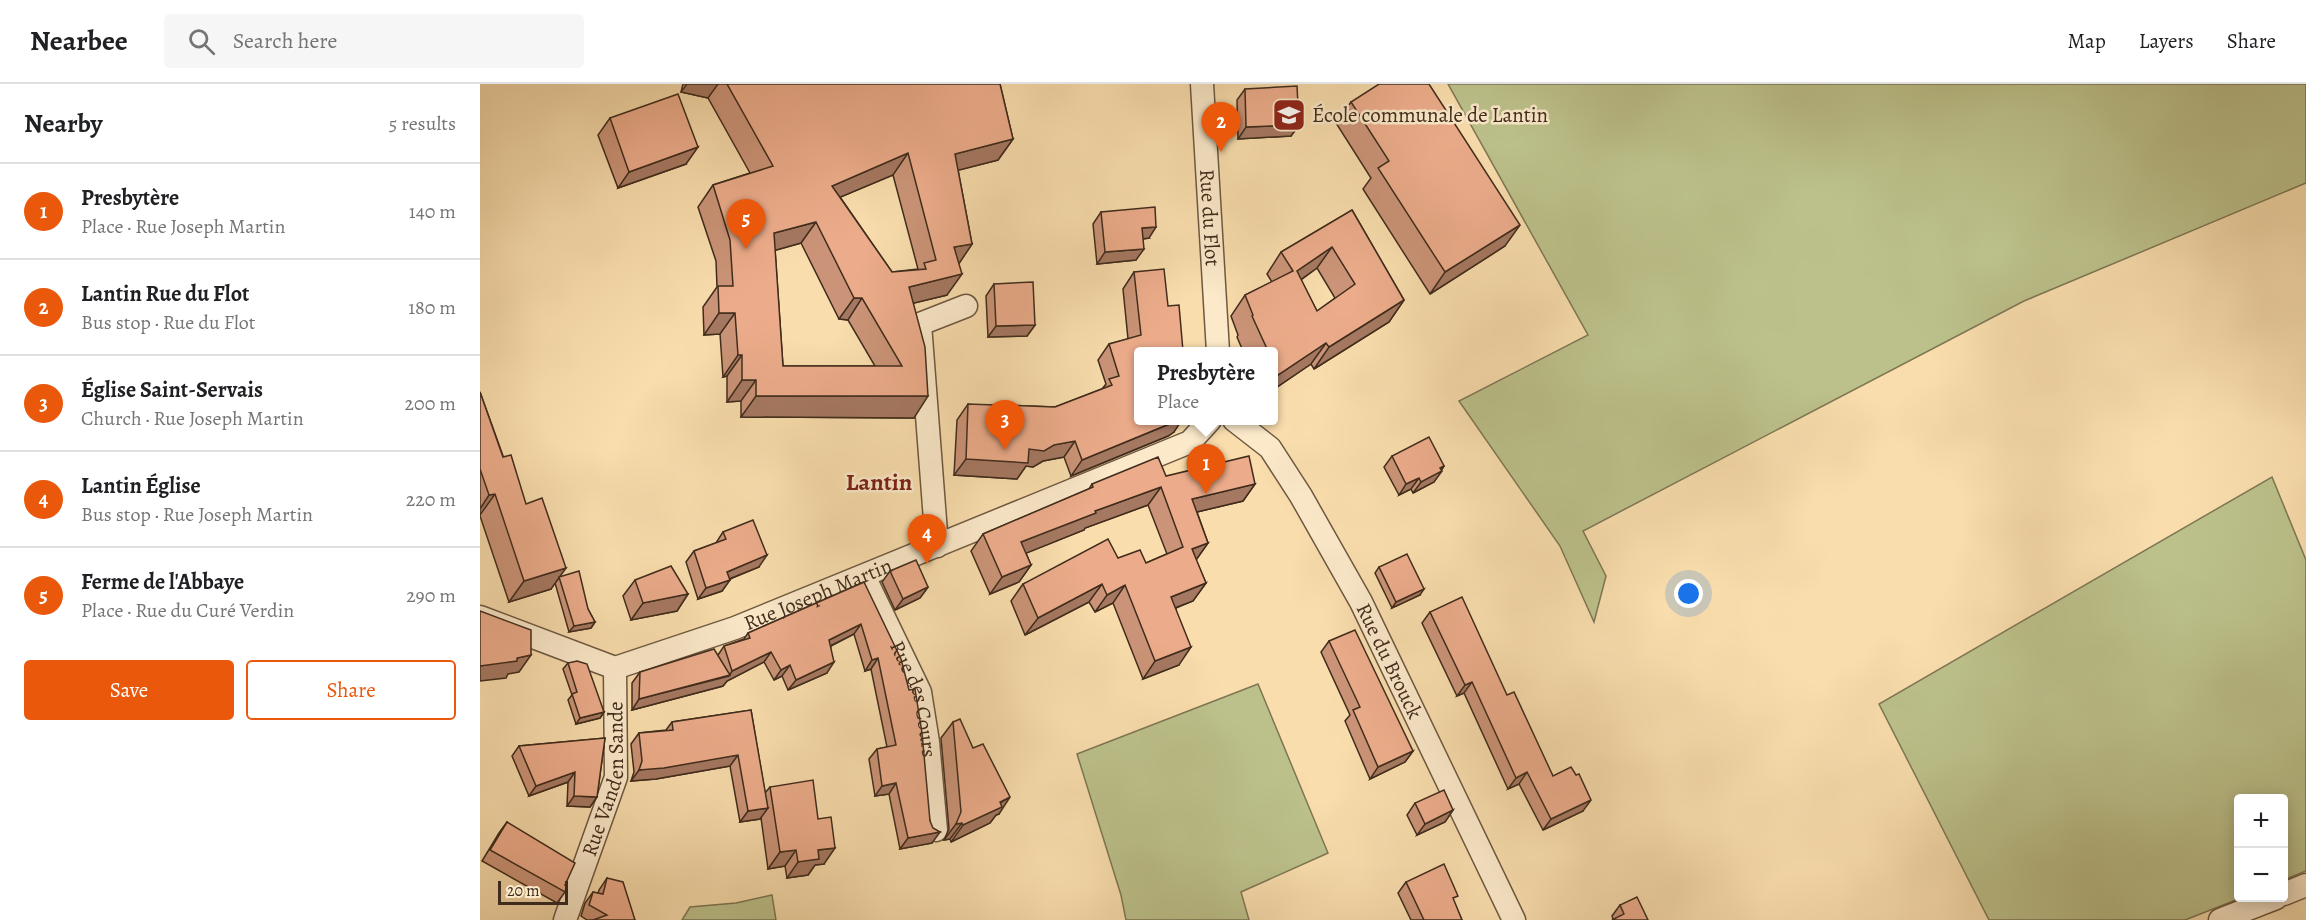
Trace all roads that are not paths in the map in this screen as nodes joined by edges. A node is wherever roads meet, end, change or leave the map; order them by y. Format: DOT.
graph roads {
  1 [pos="1202,84"];
  2 [pos="966,306"];
  3 [pos="1218,347"];
  4 [pos="1205,425"];
  5 [pos="1240,425"];
  6 [pos="937,546"];
  7 [pos="864,576"];
  8 [pos="480,616"];
  9 [pos="615,668"];
  10 [pos="936,830"];
  11 [pos="2306,885"];
  12 [pos="2288,892"];
  13 [pos="2264,902"];
  14 [pos="565,920"];
  15 [pos="1514,920"];
  16 [pos="2220,920"];
  1 -- 3 [label="street, Rue du Flot"];
  2 -- 6 [label="street"];
  4 -- 6 [label="street, Rue Joseph Martin"];
  5 -- 15 [label="street, Rue du Brouck"];
  6 -- 7 [label="street, Rue Joseph Martin"];
  7 -- 9 [label="street, Rue Joseph Martin"];
  7 -- 10 [label="street, Rue des Cours"];
  8 -- 9 [label="street"];
  9 -- 14 [label="street, Rue Vanden Sande"];
  11 -- 12 [label="street"];
  13 -- 16 [label="street"];
}
